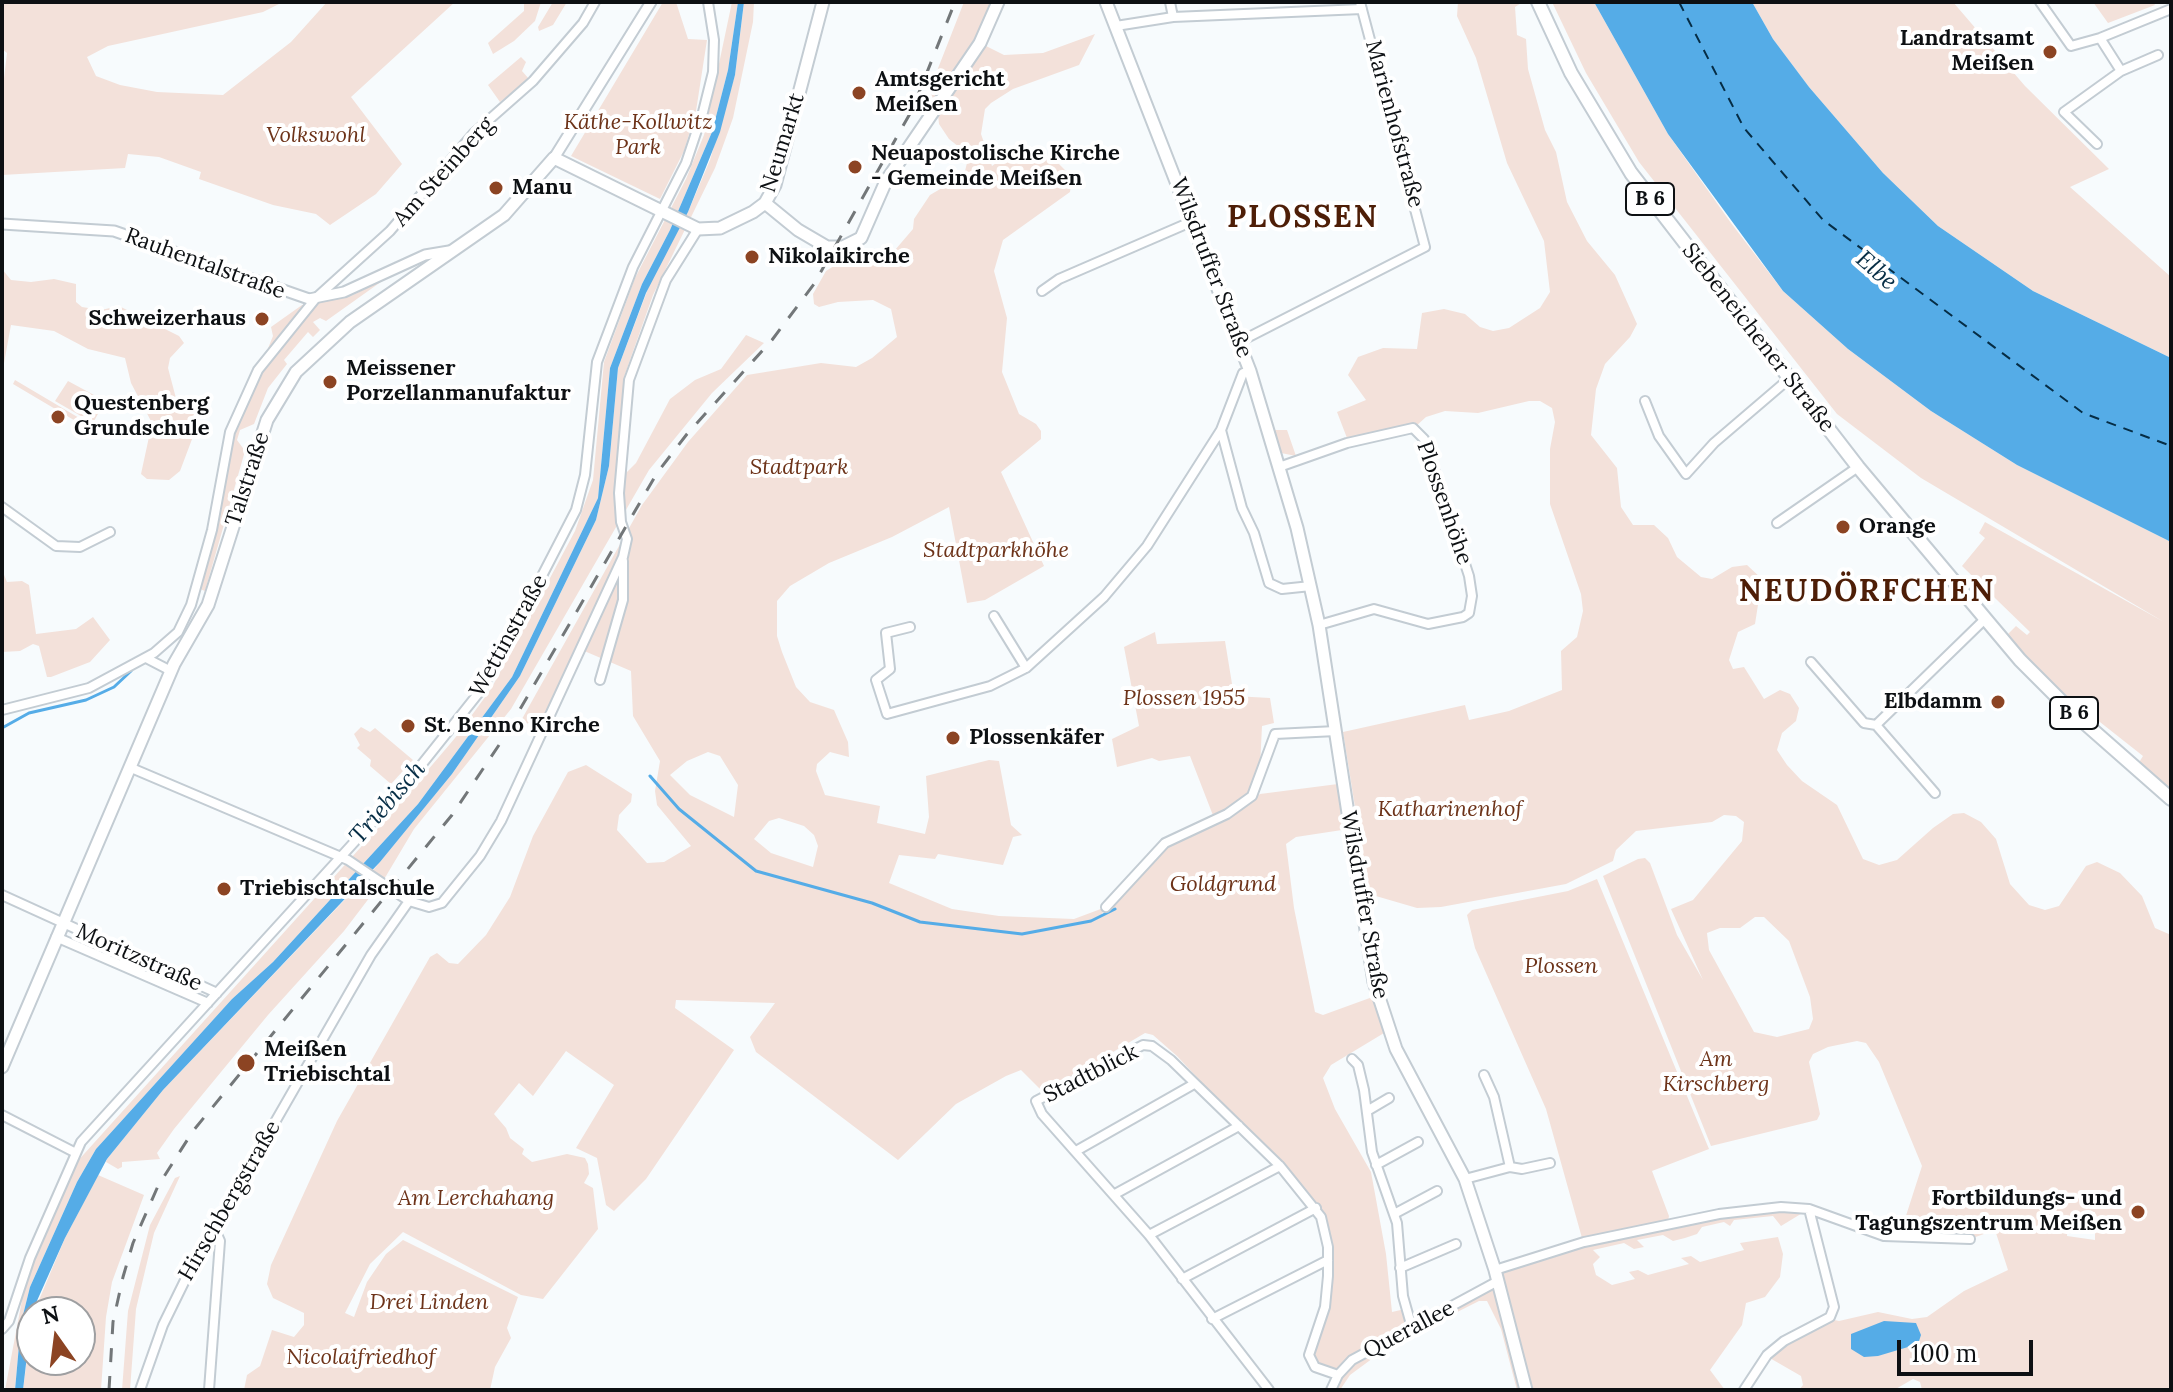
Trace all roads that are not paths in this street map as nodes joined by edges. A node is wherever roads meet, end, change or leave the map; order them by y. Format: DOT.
graph roads {
  1 [pos="595,2"];
  2 [pos="651,2"];
  3 [pos="708,2"];
  4 [pos="823,2"];
  5 [pos="998,2"];
  6 [pos="1106,2"];
  7 [pos="1170,2"];
  8 [pos="1538,2"];
  9 [pos="2040,2"];
  10 [pos="1361,6"];
  11 [pos="2171,9"];
  12 [pos="1173,17"];
  13 [pos="1116,26"];
  14 [pos="2100,38"];
  15 [pos="2158,55"];
  16 [pos="2121,71"];
  17 [pos="2097,144"];
  18 [pos="554,158"];
  19 [pos="765,203"];
  20 [pos="666,213"];
  21 [pos="1193,221"];
  22 [pos="2,224"];
  23 [pos="693,226"];
  24 [pos="449,251"];
  25 [pos="401,267"];
  26 [pos="418,275"];
  27 [pos="1042,291"];
  28 [pos="316,298"];
  29 [pos="1241,341"];
  30 [pos="1250,371"];
  31 [pos="1790,378"];
  32 [pos="1645,401"];
  33 [pos="1221,430"];
  34 [pos="1279,467"];
  35 [pos="1858,467"];
  36 [pos="2,507"];
  37 [pos="1777,523"];
  38 [pos="110,532"];
  39 [pos="623,557"];
  40 [pos="1311,586"];
  41 [pos="994,616"];
  42 [pos="1985,619"];
  43 [pos="1319,625"];
  44 [pos="910,627"];
  45 [pos="146,658"];
  46 [pos="1811,662"];
  47 [pos="1026,668"];
  48 [pos="171,671"];
  49 [pos="600,680"];
  50 [pos="2,710"];
  51 [pos="1876,725"];
  52 [pos="1336,731"];
  53 [pos="129,767"];
  54 [pos="1935,793"];
  55 [pos="2171,799"];
  56 [pos="344,859"];
  57 [pos="2,895"];
  58 [pos="409,901"];
  59 [pos="1106,907"];
  60 [pos="61,924"];
  61 [pos="56,937"];
  62 [pos="217,993"];
  63 [pos="208,1003"];
  64 [pos="1352,1059"];
  65 [pos="2,1067"];
  66 [pos="1484,1075"];
  67 [pos="1194,1084"];
  68 [pos="1389,1098"];
  69 [pos="1367,1111"];
  70 [pos="2,1115"];
  71 [pos="1239,1126"];
  72 [pos="1418,1142"];
  73 [pos="1076,1151"];
  74 [pos="76,1153"];
  75 [pos="1550,1163"];
  76 [pos="1376,1165"];
  77 [pos="1280,1166"];
  78 [pos="1510,1167"];
  79 [pos="1465,1179"];
  80 [pos="1437,1191"];
  81 [pos="1115,1194"];
  82 [pos="1316,1208"];
  83 [pos="1809,1209"];
  84 [pos="1394,1214"];
  85 [pos="215,1230"];
  86 [pos="1149,1235"];
  87 [pos="1970,1239"];
  88 [pos="1456,1244"];
  89 [pos="1328,1260"];
  90 [pos="1400,1268"];
  91 [pos="1496,1276"];
  92 [pos="1182,1279"];
  93 [pos="1212,1319"];
  94 [pos="1412,1328"];
  95 [pos="2,1329"];
  96 [pos="1338,1375"];
  97 [pos="140,1390"];
  98 [pos="209,1390"];
  99 [pos="1269,1390"];
  100 [pos="1331,1390"];
  101 [pos="1526,1390"];
  102 [pos="1744,1390"];
  1 -- 28 [label="street, Am Steinberg"];
  2 -- 18 [label="street, Talstraße"];
  3 -- 20 [label="street, Wettinstraße"];
  4 -- 19 [label="main road, Neumarkt"];
  5 -- 19 [label="main road"];
  6 -- 13 [label="main road, Wilsdruffer Straße"];
  7 -- 12 [label="street"];
  8 -- 31 [label="main road, Siebeneichener Straße / B 6"];
  9 -- 14 [label="street"];
  10 -- 12 [label="street"];
  10 -- 29 [label="street, Marienhofstraße"];
  11 -- 14 [label="street"];
  12 -- 13 [label="street"];
  13 -- 21 [label="main road, Wilsdruffer Straße"];
  14 -- 16 [label="street"];
  15 -- 16 [label="street"];
  16 -- 17 [label="street"];
  18 -- 20 [label="main road"];
  18 -- 24 [label="main road, Talstraße"];
  19 -- 23 [label="main road, Neumarkt"];
  20 -- 23 [label="main road"];
  20 -- 56 [label="street, Wettinstraße"];
  21 -- 27 [label="street"];
  21 -- 29 [label="main road, Wilsdruffer Straße"];
  22 -- 28 [label="street, Rauhentalstraße"];
  23 -- 39 [label="street"];
  24 -- 25 [label="street, Rauhentalstraße"];
  24 -- 26 [label="main road, Talstraße"];
  25 -- 26 [label="street"];
  25 -- 28 [label="street, Rauhentalstraße"];
  26 -- 48 [label="main road, Talstraße"];
  28 -- 45 [label="street, Talstraße"];
  29 -- 30 [label="main road, Wilsdruffer Straße"];
  30 -- 33 [label="street"];
  30 -- 34 [label="main road, Wilsdruffer Straße"];
  31 -- 32 [label="street"];
  31 -- 35 [label="main road, Siebeneichener Straße / B 6"];
  33 -- 40 [label="street"];
  33 -- 47 [label="street"];
  34 -- 40 [label="main road, Wilsdruffer Straße"];
  34 -- 43 [label="street, Plossenhöhe"];
  35 -- 37 [label="street"];
  35 -- 42 [label="main road, Siebeneichener Straße / B 6"];
  36 -- 38 [label="street"];
  39 -- 49 [label="street"];
  39 -- 58 [label="street"];
  40 -- 43 [label="main road, Wilsdruffer Straße"];
  41 -- 47 [label="street"];
  42 -- 51 [label="street"];
  42 -- 55 [label="main road, Siebeneichener Straße / B 6"];
  43 -- 52 [label="main road, Wilsdruffer Straße"];
  44 -- 47 [label="street"];
  45 -- 48 [label="street"];
  45 -- 50 [label="street"];
  46 -- 51 [label="street"];
  48 -- 53 [label="main road, Talstraße"];
  51 -- 54 [label="street"];
  52 -- 59 [label="street"];
  52 -- 79 [label="main road, Wilsdruffer Straße"];
  53 -- 56 [label="street"];
  53 -- 60 [label="main road, Talstraße"];
  56 -- 58 [label="street"];
  56 -- 62 [label="street, Wettinstraße"];
  57 -- 60 [label="street, Moritzstraße"];
  58 -- 85 [label="street, Hirschbergstraße"];
  60 -- 61 [label="main road, Talstraße"];
  60 -- 62 [label="street, Moritzstraße"];
  61 -- 63 [label="street, Moritzstraße"];
  61 -- 65 [label="main road, Talstraße"];
  62 -- 63 [label="street, Wettinstraße"];
  63 -- 74 [label="street, Wettinstraße"];
  64 -- 69 [label="street"];
  66 -- 78 [label="street"];
  67 -- 71 [label="street, Stadtblick"];
  67 -- 73 [label="street"];
  67 -- 73 [label="street, Stadtblick"];
  68 -- 69 [label="street"];
  69 -- 76 [label="street"];
  70 -- 74 [label="street"];
  71 -- 77 [label="street, Stadtblick"];
  71 -- 81 [label="street"];
  72 -- 76 [label="street"];
  73 -- 81 [label="street, Stadtblick"];
  74 -- 95 [label="street, Wettinstraße"];
  75 -- 78 [label="street"];
  76 -- 84 [label="street"];
  77 -- 82 [label="street, Stadtblick"];
  77 -- 86 [label="street"];
  78 -- 79 [label="street"];
  79 -- 91 [label="main road, Wilsdruffer Straße"];
  80 -- 84 [label="street"];
  81 -- 86 [label="street, Stadtblick"];
  82 -- 89 [label="street, Stadtblick"];
  82 -- 92 [label="street"];
  83 -- 87 [label="street, Querallee"];
  83 -- 91 [label="street, Querallee"];
  83 -- 102 [label="street"];
  84 -- 90 [label="street"];
  85 -- 97 [label="street, Hirschbergstraße"];
  85 -- 98 [label="street"];
  86 -- 92 [label="street, Stadtblick"];
  88 -- 90 [label="street"];
  89 -- 93 [label="street"];
  89 -- 96 [label="street, Stadtblick"];
  90 -- 94 [label="street"];
  91 -- 94 [label="street, Querallee"];
  91 -- 101 [label="main road, Wilsdruffer Straße"];
  92 -- 93 [label="street, Stadtblick"];
  93 -- 99 [label="street, Stadtblick"];
  94 -- 96 [label="street, Querallee"];
  96 -- 100 [label="street, Querallee"];
}
